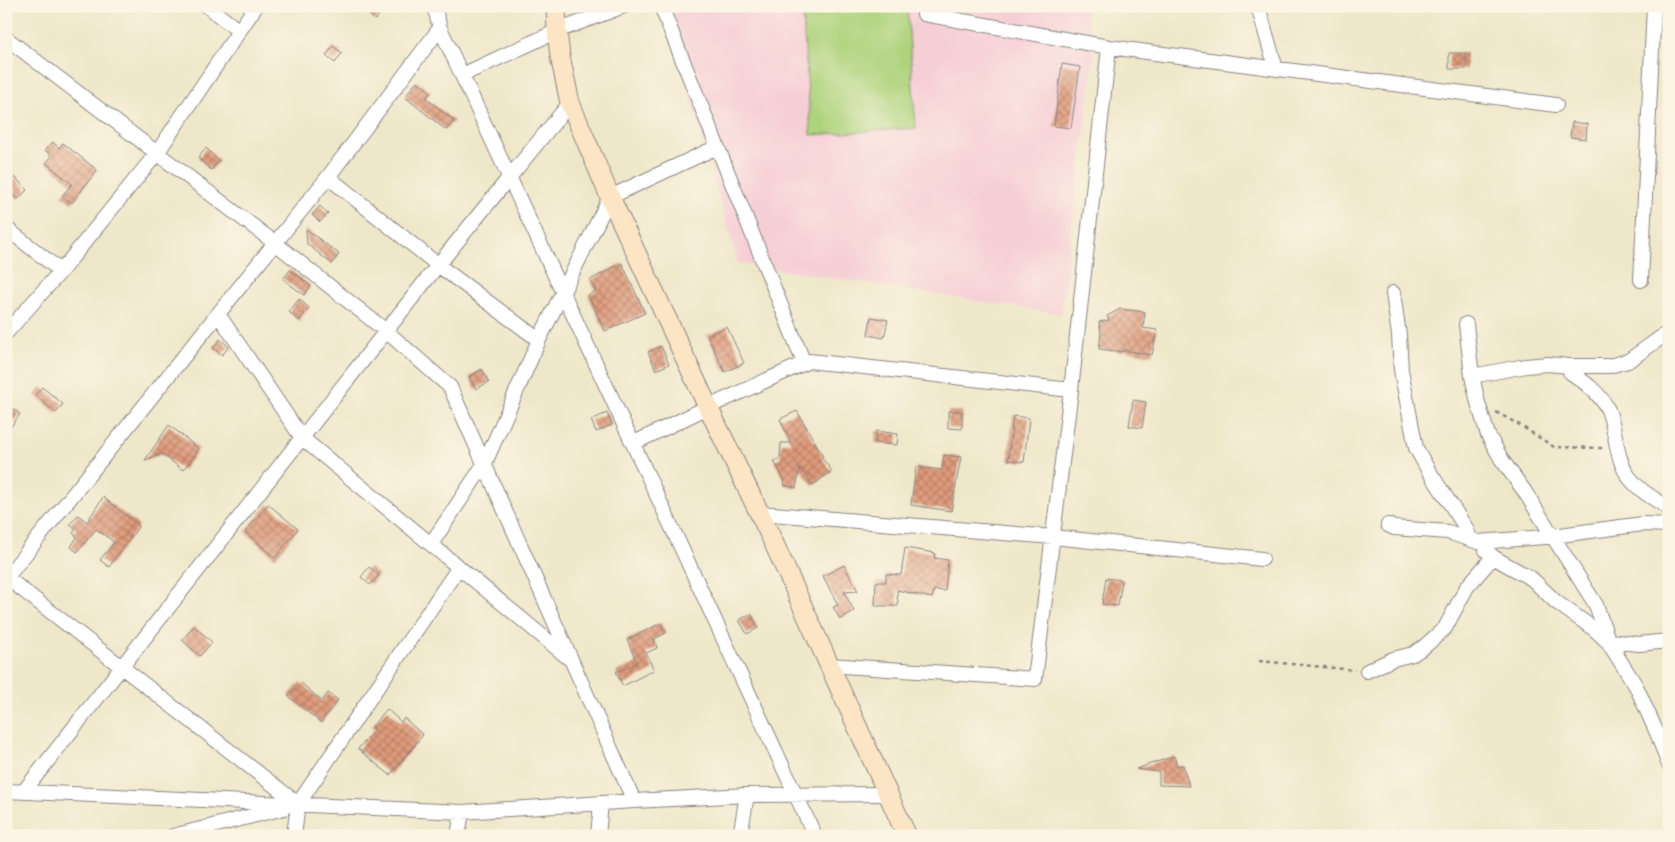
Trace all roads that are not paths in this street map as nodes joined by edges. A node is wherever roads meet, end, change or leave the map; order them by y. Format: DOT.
graph roads {
  1 [pos="206,6"];
  2 [pos="256,6"];
  3 [pos="434,6"];
  4 [pos="556,6"];
  5 [pos="624,6"];
  6 [pos="661,6"];
  7 [pos="957,6"];
  8 [pos="1258,6"];
  9 [pos="1654,6"];
  10 [pos="924,14"];
  11 [pos="961,21"];
  12 [pos="440,28"];
  13 [pos="239,31"];
  14 [pos="556,31"];
  15 [pos="6,38"];
  16 [pos="1109,47"];
  17 [pos="1276,69"];
  18 [pos="462,75"];
  19 [pos="570,104"];
  20 [pos="1556,105"];
  21 [pos="717,147"];
  22 [pos="157,153"];
  23 [pos="328,176"];
  24 [pos="510,178"];
  25 [pos="610,197"];
  26 [pos="6,228"];
  27 [pos="275,243"];
  28 [pos="438,265"];
  29 [pos="61,271"];
  30 [pos="1640,280"];
  31 [pos="563,291"];
  32 [pos="1393,293"];
  33 [pos="218,314"];
  34 [pos="1466,324"];
  35 [pos="386,331"];
  36 [pos="6,333"];
  37 [pos="1669,334"];
  38 [pos="538,340"];
  39 [pos="804,363"];
  40 [pos="1569,366"];
  41 [pos="1472,376"];
  42 [pos="1071,390"];
  43 [pos="708,407"];
  44 [pos="302,438"];
  45 [pos="634,443"];
  46 [pos="484,463"];
  47 [pos="1669,508"];
  48 [pos="760,513"];
  49 [pos="1388,525"];
  50 [pos="1669,525"];
  51 [pos="1552,536"];
  52 [pos="1053,537"];
  53 [pos="1474,540"];
  54 [pos="431,544"];
  55 [pos="1492,557"];
  56 [pos="1262,559"];
  57 [pos="459,567"];
  58 [pos="6,577"];
  59 [pos="1669,641"];
  60 [pos="1610,643"];
  61 [pos="572,662"];
  62 [pos="830,665"];
  63 [pos="121,667"];
  64 [pos="1367,671"];
  65 [pos="1669,765"];
  66 [pos="6,791"];
  67 [pos="24,791"];
  68 [pos="797,794"];
  69 [pos="888,794"];
  70 [pos="747,796"];
  71 [pos="634,801"];
  72 [pos="602,802"];
  73 [pos="298,804"];
  74 [pos="462,812"];
  75 [pos="173,836"];
  76 [pos="294,836"];
  77 [pos="458,836"];
  78 [pos="598,836"];
  79 [pos="740,836"];
  80 [pos="816,836"];
  81 [pos="907,836"];
  1 -- 13 [label="street"];
  2 -- 13 [label="street"];
  3 -- 12 [label="street"];
  4 -- 14 [label="street"];
  5 -- 14 [label="street"];
  6 -- 21 [label="street"];
  7 -- 11 [label="street"];
  8 -- 17 [label="street"];
  9 -- 30 [label="street"];
  10 -- 11 [label="street"];
  11 -- 16 [label="street"];
  12 -- 18 [label="street"];
  12 -- 23 [label="street"];
  13 -- 22 [label="street"];
  14 -- 18 [label="street"];
  14 -- 19 [label="street"];
  15 -- 22 [label="street"];
  16 -- 17 [label="street"];
  16 -- 42 [label="street"];
  17 -- 20 [label="street"];
  18 -- 24 [label="street"];
  19 -- 24 [label="street"];
  19 -- 25 [label="street"];
  21 -- 25 [label="street"];
  21 -- 39 [label="street"];
  22 -- 27 [label="street"];
  22 -- 29 [label="street"];
  23 -- 27 [label="street"];
  23 -- 28 [label="street"];
  24 -- 28 [label="street"];
  24 -- 31 [label="street"];
  25 -- 31 [label="street"];
  25 -- 43 [label="street"];
  26 -- 29 [label="street"];
  27 -- 33 [label="street"];
  27 -- 35 [label="street"];
  28 -- 35 [label="street"];
  28 -- 38 [label="street"];
  29 -- 36 [label="street"];
  31 -- 38 [label="street"];
  31 -- 45 [label="street"];
  32 -- 53 [label="street"];
  33 -- 44 [label="street"];
  33 -- 58 [label="street"];
  34 -- 41 [label="street"];
  35 -- 44 [label="street"];
  35 -- 46 [label="street"];
  37 -- 40 [label="street"];
  38 -- 46 [label="street"];
  39 -- 42 [label="street"];
  39 -- 43 [label="street"];
  40 -- 41 [label="street"];
  40 -- 47 [label="street"];
  41 -- 51 [label="street"];
  42 -- 52 [label="street"];
  43 -- 45 [label="street"];
  43 -- 48 [label="street"];
  44 -- 54 [label="street"];
  44 -- 63 [label="street"];
  45 -- 68 [label="street"];
  46 -- 54 [label="street"];
  46 -- 61 [label="street"];
  48 -- 52 [label="street"];
  48 -- 62 [label="street"];
  49 -- 53 [label="street"];
  50 -- 51 [label="street"];
  51 -- 53 [label="street"];
  51 -- 60 [label="street"];
  52 -- 56 [label="street"];
  52 -- 62 [label="street"];
  53 -- 55 [label="street"];
  54 -- 57 [label="street"];
  55 -- 60 [label="street"];
  55 -- 64 [label="street"];
  57 -- 61 [label="street"];
  57 -- 73 [label="street"];
  58 -- 63 [label="street"];
  59 -- 60 [label="street"];
  60 -- 65 [label="street"];
  61 -- 71 [label="street"];
  62 -- 69 [label="street"];
  63 -- 67 [label="street"];
  63 -- 73 [label="street"];
  66 -- 67 [label="street"];
  67 -- 73 [label="street"];
  68 -- 69 [label="street"];
  68 -- 70 [label="street"];
  68 -- 80 [label="street"];
  69 -- 81 [label="street"];
  70 -- 71 [label="street"];
  70 -- 79 [label="street"];
  71 -- 72 [label="street"];
  72 -- 74 [label="street"];
  72 -- 78 [label="street"];
  73 -- 74 [label="street"];
  73 -- 75 [label="street"];
  73 -- 76 [label="street"];
  74 -- 77 [label="street"];
}
